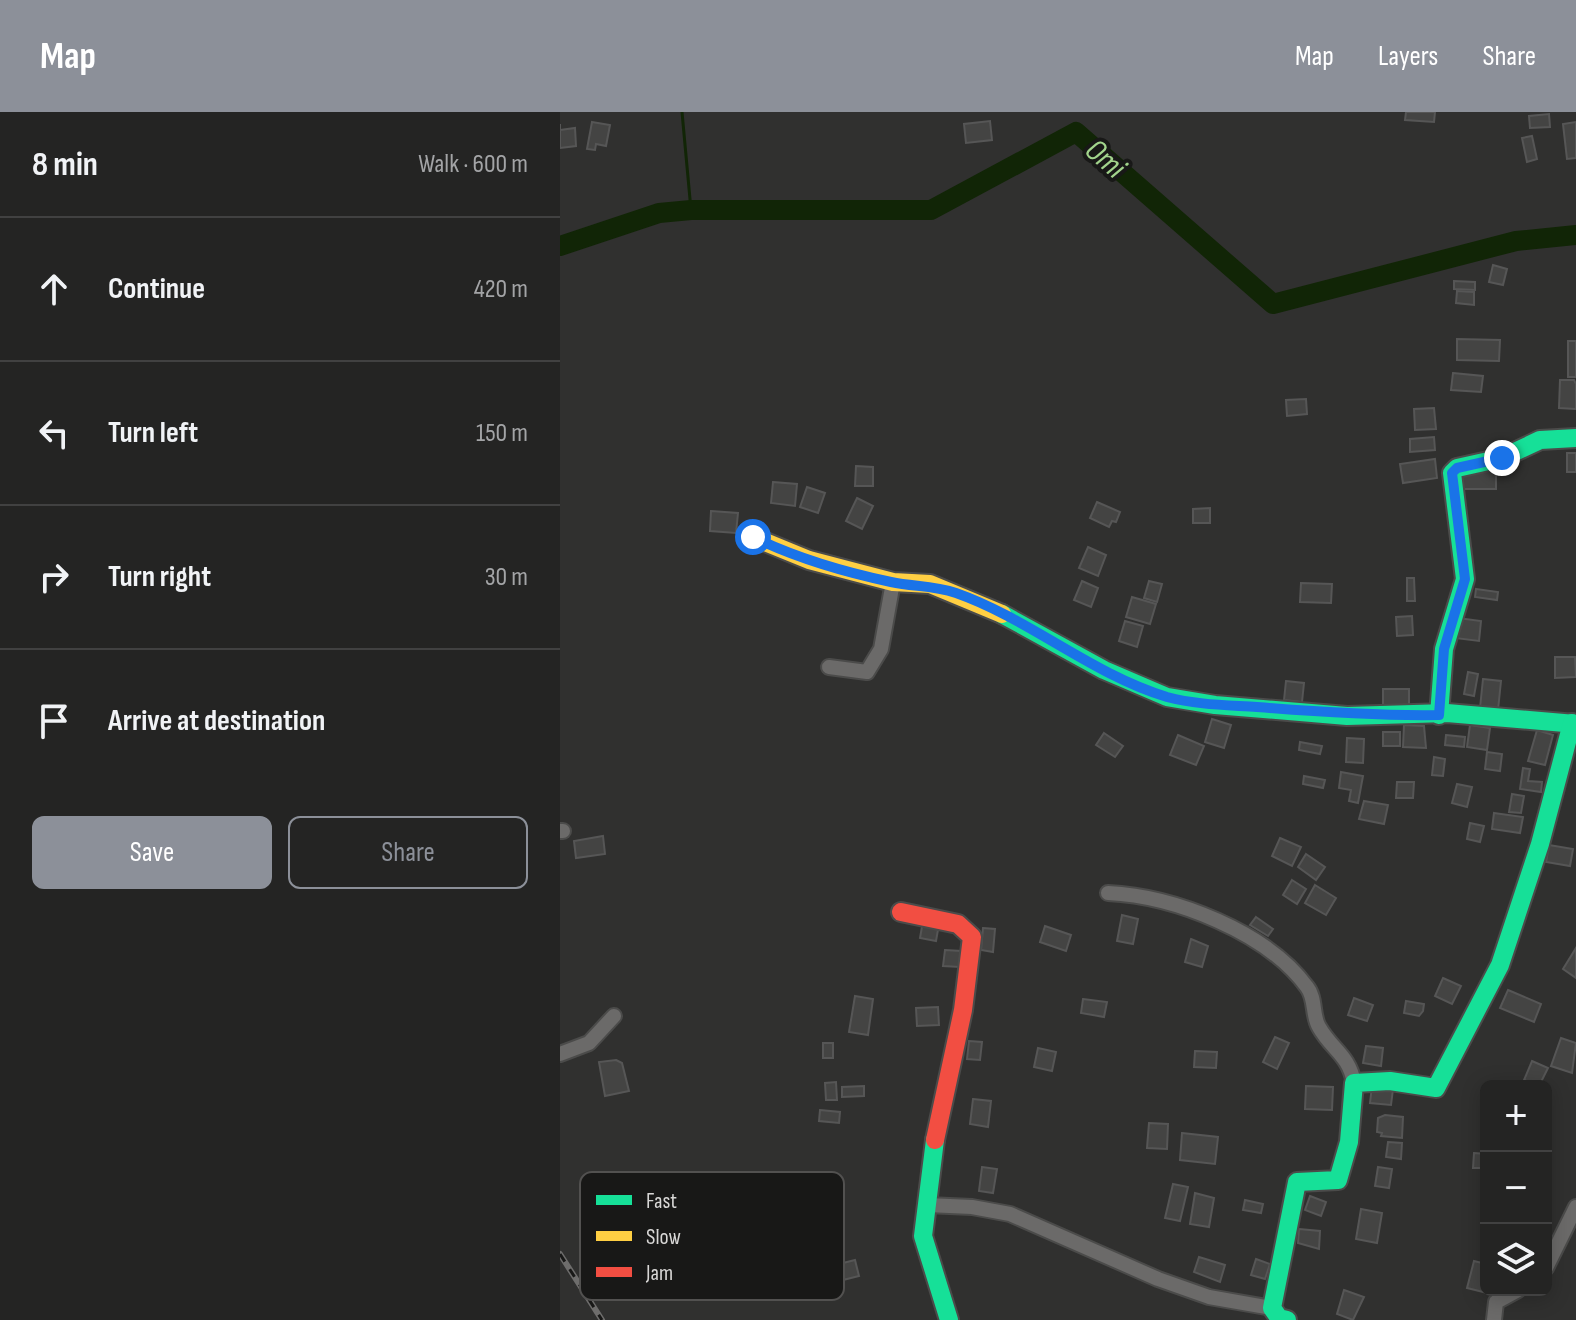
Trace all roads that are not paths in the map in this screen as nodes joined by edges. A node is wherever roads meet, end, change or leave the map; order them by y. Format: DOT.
graph roads {
  1 [pos="1576,438"];
  2 [pos="753,537"];
  3 [pos="893,582"];
  4 [pos="829,667"];
  5 [pos="1439,715"];
  6 [pos="1574,724"];
  7 [pos="1108,893"];
  8 [pos="901,912"];
  9 [pos="614,1016"];
  10 [pos="560,1054"];
  11 [pos="1354,1083"];
  12 [pos="927,1205"];
  13 [pos="1576,1207"];
  14 [pos="1552,1256"];
  15 [pos="1507,1296"];
  16 [pos="1272,1308"];
  17 [pos="949,1320"];
  18 [pos="1287,1320"];
  19 [pos="1494,1320"];
  1 -- 5 [label="street"];
  2 -- 3 [label="street"];
  3 -- 4 [label="street"];
  3 -- 5 [label="street"];
  5 -- 6 [label="street"];
  6 -- 11 [label="street"];
  7 -- 11 [label="street"];
  8 -- 12 [label="street"];
  9 -- 10 [label="street"];
  11 -- 16 [label="street"];
  12 -- 16 [label="street"];
  12 -- 17 [label="street"];
  13 -- 14 [label="street"];
  15 -- 19 [label="street"];
  16 -- 18 [label="street"];
}
